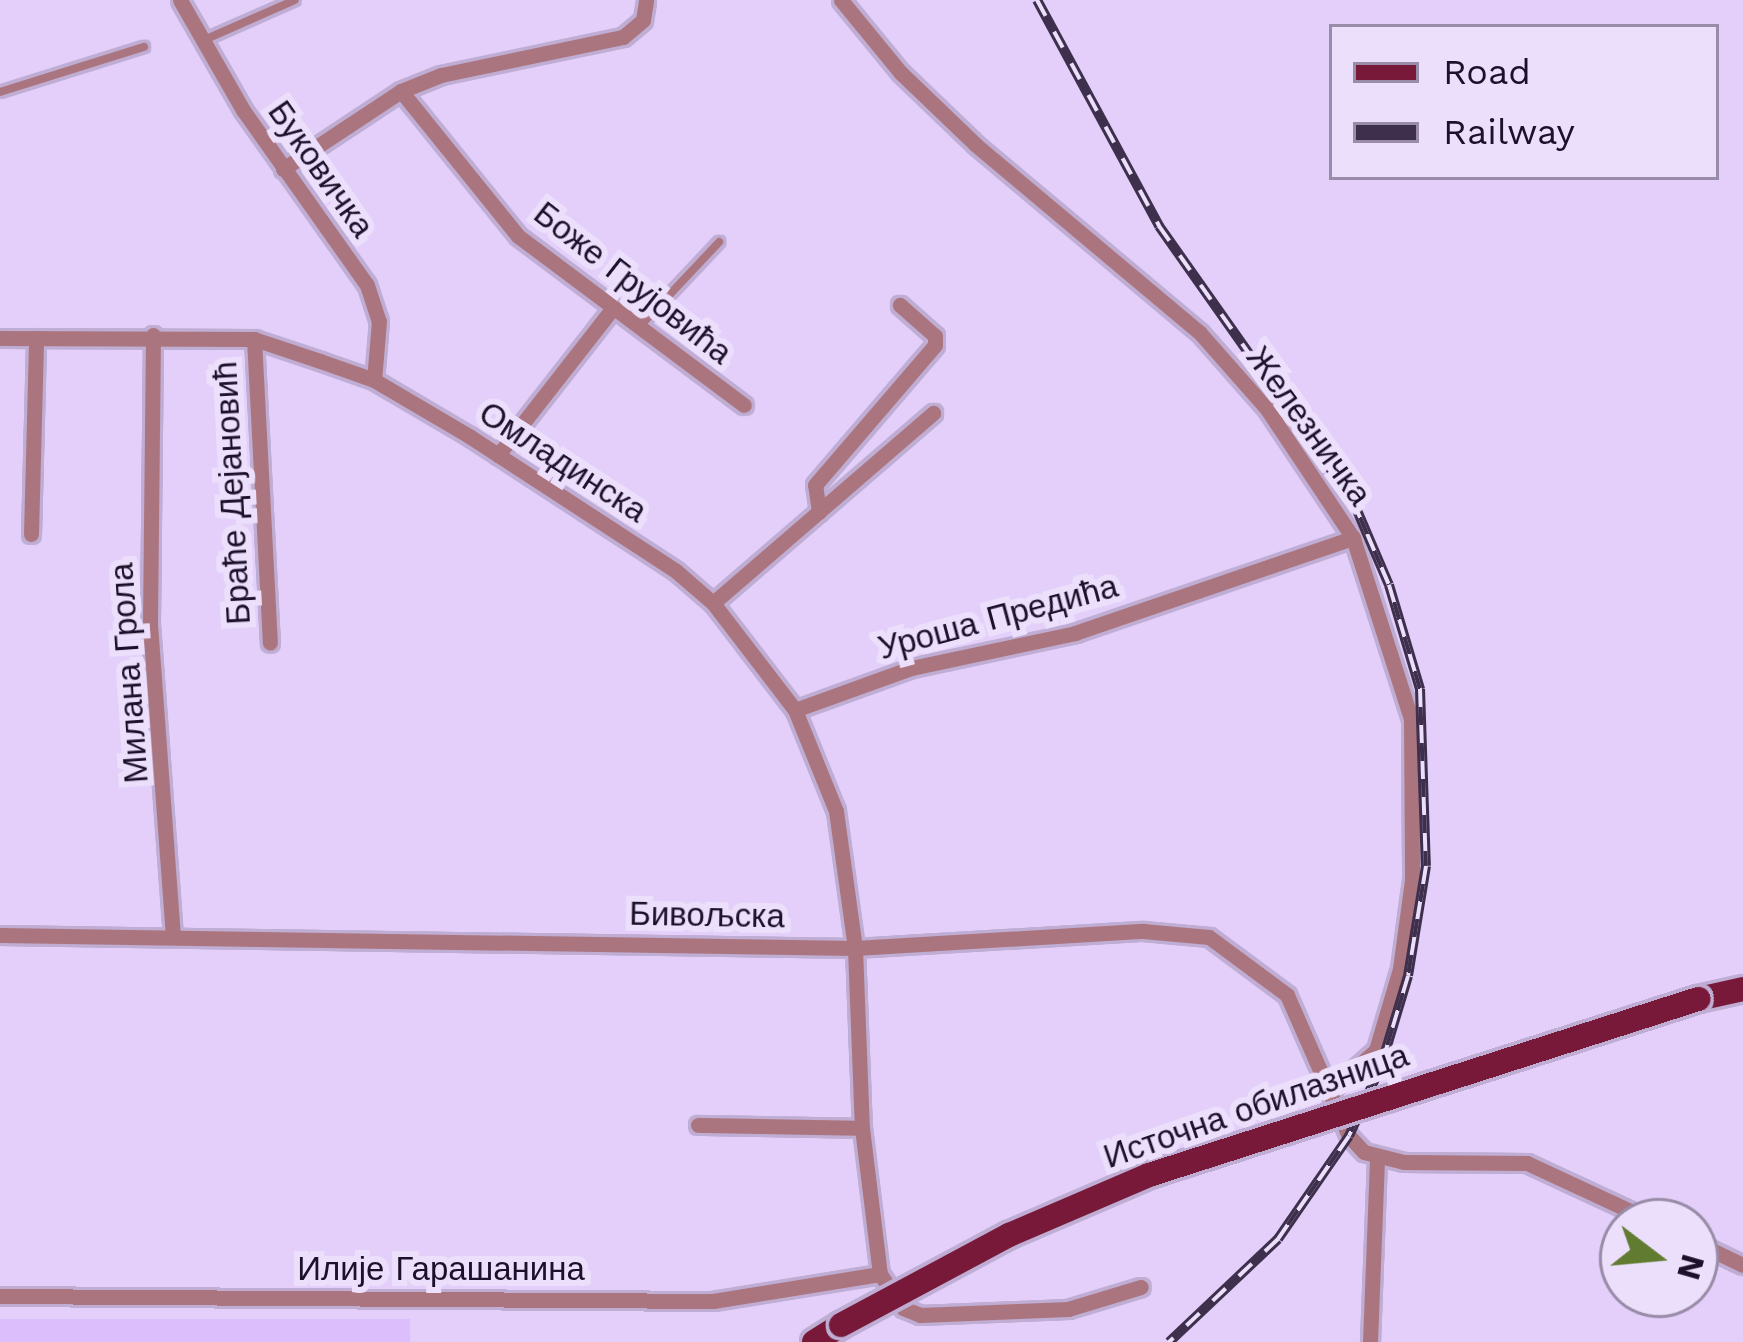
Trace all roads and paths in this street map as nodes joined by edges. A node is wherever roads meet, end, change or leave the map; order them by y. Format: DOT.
graph roads {
  1 [pos="180,0"];
  2 [pos="295,0"];
  3 [pos="646,0"];
  4 [pos="842,0"];
  5 [pos="204,40"];
  6 [pos="144,47"];
  7 [pos="401,91"];
  8 [pos="0,92"];
  9 [pos="283,169"];
  10 [pos="719,242"];
  11 [pos="900,305"];
  12 [pos="613,308"];
  13 [pos="639,327"];
  14 [pos="153,335"];
  15 [pos="0,338"];
  16 [pos="36,338"];
  17 [pos="254,340"];
  18 [pos="374,380"];
  19 [pos="744,406"];
  20 [pos="933,413"];
  21 [pos="498,455"];
  22 [pos="819,512"];
  23 [pos="31,534"];
  24 [pos="1353,538"];
  25 [pos="713,603"];
  26 [pos="270,643"];
  27 [pos="795,710"];
  28 [pos="0,935"];
  29 [pos="173,935"];
  30 [pos="855,948"];
  31 [pos="1743,989"];
  32 [pos="1330,1091"];
  33 [pos="698,1125"];
  34 [pos="862,1128"];
  35 [pos="1377,1157"];
  36 [pos="1602,1198"];
  37 [pos="880,1274"];
  38 [pos="1141,1287"];
  39 [pos="0,1296"];
  40 [pos="814,1342"];
  41 [pos="1370,1342"];
  1 -- 5 [label="street, Буковичка"];
  2 -- 5 [label="lane"];
  3 -- 7 [label="street"];
  4 -- 24 [label="street, Железничка"];
  5 -- 9 [label="street, Буковичка"];
  6 -- 8 [label="lane"];
  7 -- 9 [label="street"];
  7 -- 12 [label="street, Боже Грујовића"];
  9 -- 18 [label="street, Буковичка"];
  10 -- 13 [label="lane"];
  11 -- 22 [label="street"];
  12 -- 13 [label="street, Боже Грујовића"];
  12 -- 21 [label="street"];
  13 -- 19 [label="street, Боже Грујовића"];
  14 -- 16 [label="street, Омладинска"];
  14 -- 17 [label="street, Омладинска"];
  14 -- 29 [label="street, Милана Грола"];
  15 -- 16 [label="street, Омладинска"];
  16 -- 23 [label="street"];
  17 -- 18 [label="street, Омладинска"];
  17 -- 26 [label="street, Браће Дејановић"];
  18 -- 21 [label="street, Омладинска"];
  20 -- 22 [label="street"];
  21 -- 25 [label="street, Омладинска"];
  22 -- 25 [label="street"];
  24 -- 27 [label="street, Уроша Предића"];
  24 -- 32 [label="street, Железничка"];
  25 -- 27 [label="street, Омладинска"];
  27 -- 30 [label="street, Омладинска"];
  28 -- 29 [label="street, Бивољска"];
  29 -- 30 [label="street, Бивољска"];
  30 -- 32 [label="street, Бивољска"];
  30 -- 34 [label="street"];
  31 -- 40 [label="main road, Источна обилазница, bridge"];
  32 -- 35 [label="street, Бивољска"];
  33 -- 34 [label="street"];
  34 -- 37 [label="street"];
  35 -- 36 [label="street"];
  35 -- 41 [label="street"];
  37 -- 38 [label="street"];
  37 -- 39 [label="street, Илије Гарашанина"];
}
